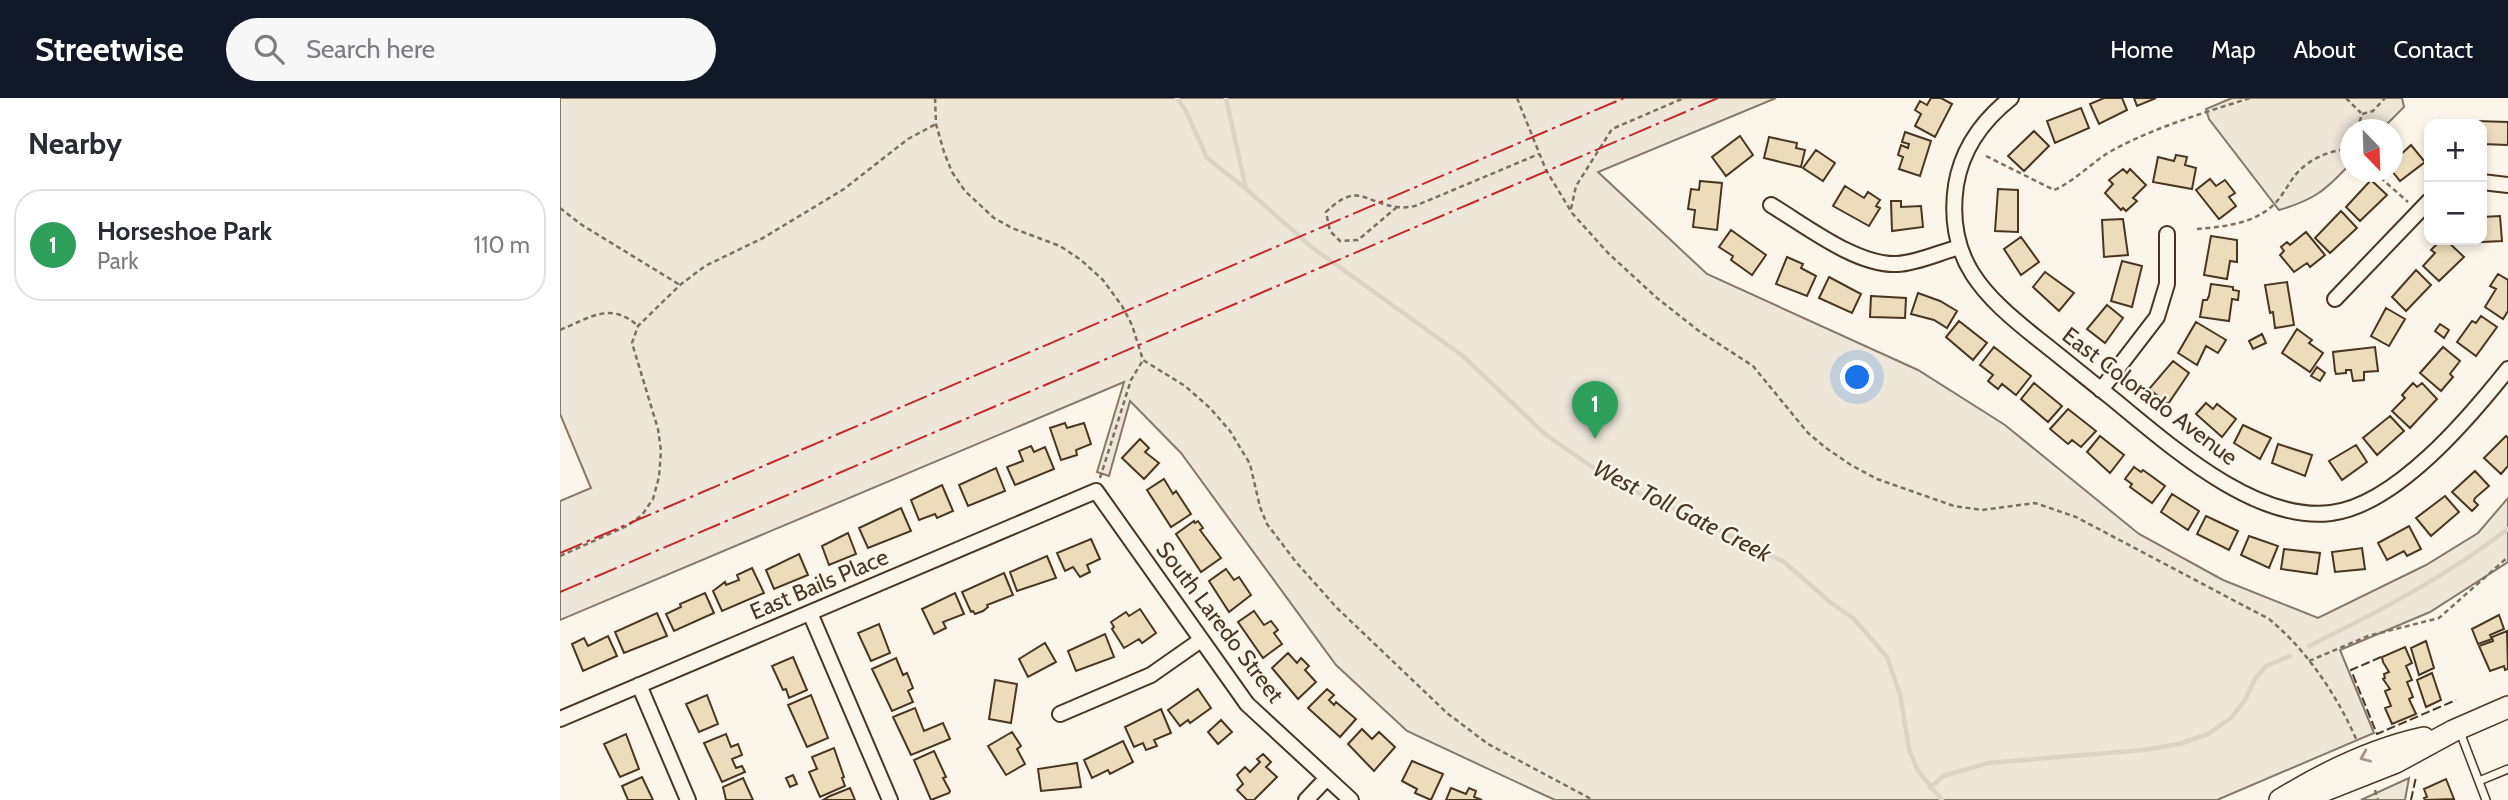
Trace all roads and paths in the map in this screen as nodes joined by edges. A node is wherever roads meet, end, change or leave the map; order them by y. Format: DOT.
graph roads {
  1 [pos="935,98"];
  2 [pos="1517,98"];
  3 [pos="1684,98"];
  4 [pos="2011,98"];
  5 [pos="2250,98"];
  6 [pos="2346,98"];
  7 [pos="2385,98"];
  8 [pos="2362,114"];
  9 [pos="2360,119"];
  10 [pos="936,124"];
  11 [pos="2340,150"];
  12 [pos="1539,154"];
  13 [pos="1986,156"];
  14 [pos="2385,182"];
  15 [pos="2487,183"];
  16 [pos="2508,185"];
  17 [pos="2408,202"];
  18 [pos="1771,205"];
  19 [pos="2424,206"];
  20 [pos="1396,207"];
  21 [pos="560,208"];
  22 [pos="1571,212"];
  23 [pos="2197,229"];
  24 [pos="2167,234"];
  25 [pos="1960,247"];
  26 [pos="680,285"];
  27 [pos="2335,299"];
  28 [pos="638,326"];
  29 [pos="560,330"];
  30 [pos="1143,359"];
  31 [pos="2508,369"];
  32 [pos="2101,390"];
  33 [pos="1096,491"];
  34 [pos="560,556"];
  35 [pos="2508,557"];
  36 [pos="810,612"];
  37 [pos="1201,640"];
  38 [pos="2309,662"];
  39 [pos="639,685"];
  40 [pos="2508,707"];
  41 [pos="1060,714"];
  42 [pos="561,715"];
  43 [pos="2456,730"];
  44 [pos="2360,748"];
  45 [pos="2508,768"];
  46 [pos="1326,779"];
  47 [pos="2479,781"];
  48 [pos="2373,787"];
  49 [pos="688,800"];
  50 [pos="890,800"];
  51 [pos="1306,800"];
  52 [pos="1351,800"];
  53 [pos="1593,800"];
  54 [pos="2280,800"];
  55 [pos="2300,800"];
  56 [pos="2378,800"];
  57 [pos="2486,800"];
  1 -- 10 [label="path"];
  2 -- 12 [label="path"];
  3 -- 22 [label="path"];
  4 -- 25 [label="street, East Colorado Avenue"];
  5 -- 13 [label="path"];
  6 -- 8 [label="path"];
  7 -- 8 [label="path"];
  8 -- 9 [label="path"];
  10 -- 26 [label="path"];
  10 -- 30 [label="path"];
  11 -- 23 [label="path"];
  12 -- 20 [label="path"];
  12 -- 22 [label="path"];
  14 -- 17 [label="path"];
  15 -- 16 [label="street"];
  18 -- 25 [label="street"];
  19 -- 27 [label="street"];
  20 -- 20 [label="path"];
  21 -- 26 [label="path"];
  22 -- 38 [label="path"];
  24 -- 32 [label="street"];
  25 -- 32 [label="street, East Colorado Avenue"];
  26 -- 28 [label="path"];
  28 -- 29 [label="path"];
  28 -- 34 [label="path"];
  30 -- 33 [label="path"];
  30 -- 53 [label="path"];
  31 -- 32 [label="street, East Colorado Avenue"];
  33 -- 36 [label="street, East Bails Place"];
  33 -- 37 [label="street, South Laredo Street"];
  35 -- 38 [label="path"];
  36 -- 39 [label="street, East Bails Place"];
  36 -- 50 [label="street"];
  37 -- 41 [label="street"];
  37 -- 46 [label="street, South Laredo Street"];
  38 -- 44 [label="path"];
  39 -- 42 [label="street, East Bails Place"];
  39 -- 49 [label="street"];
  40 -- 43 [label="street"];
  43 -- 47 [label="lane"];
  43 -- 54 [label="street, one-way"];
  43 -- 55 [label="street"];
  45 -- 47 [label="lane"];
  46 -- 51 [label="street"];
  46 -- 52 [label="street, South Laredo Street"];
  47 -- 57 [label="lane"];
  48 -- 56 [label="path"];
}
